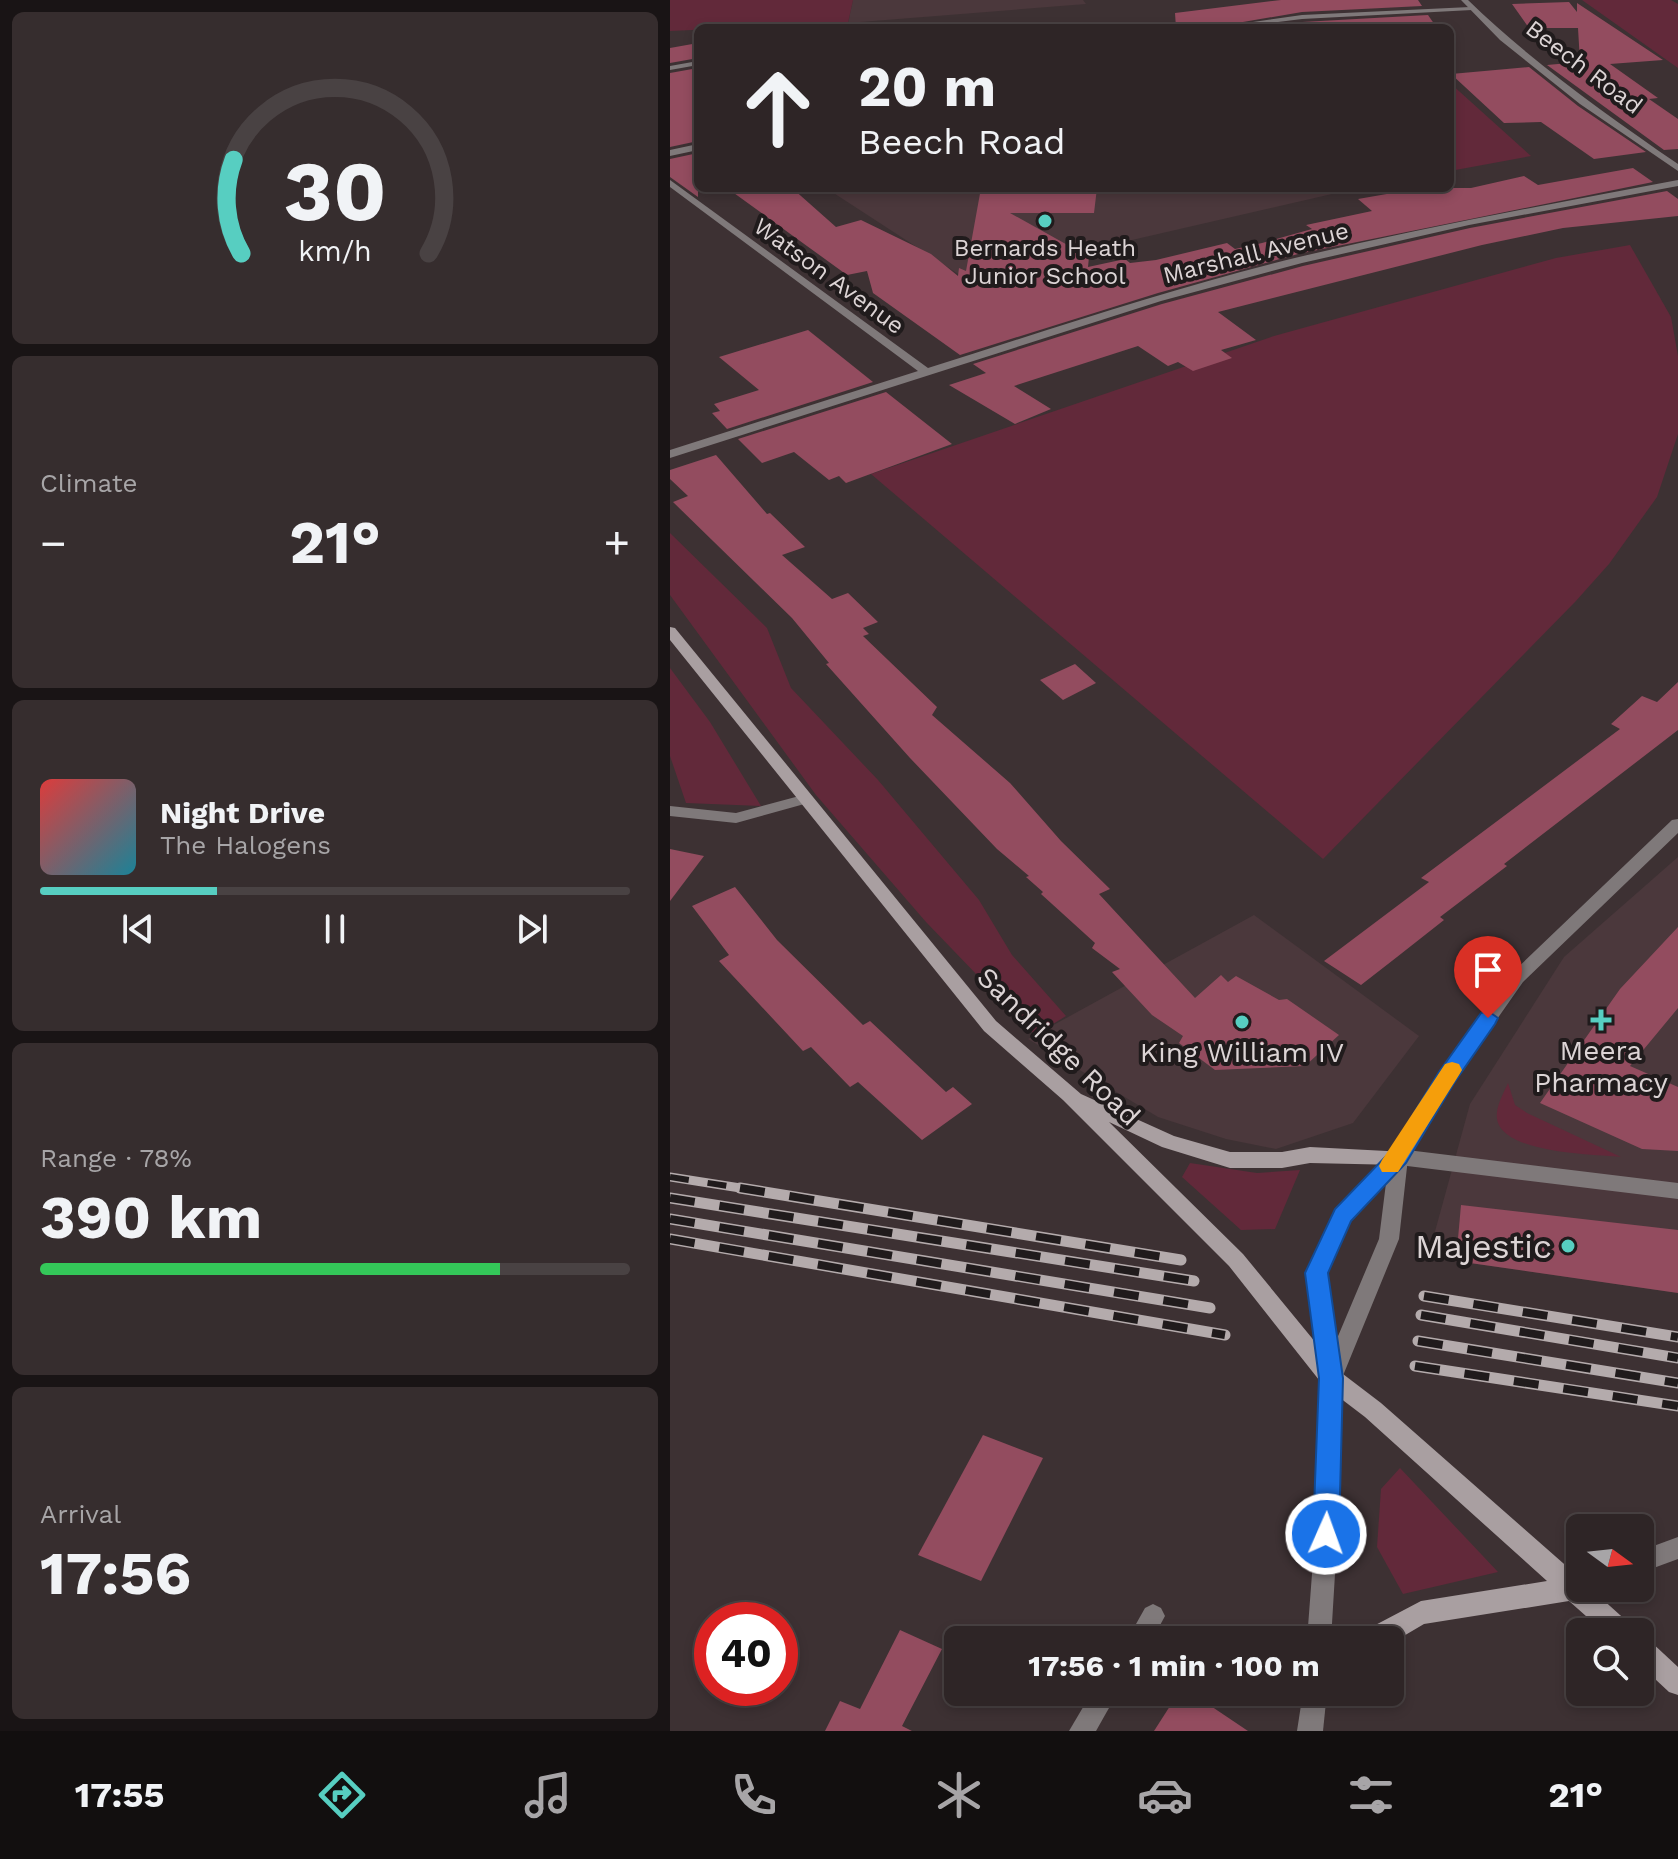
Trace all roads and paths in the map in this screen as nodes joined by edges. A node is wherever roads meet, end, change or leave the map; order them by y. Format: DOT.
graph roads {
  1 [pos="1464,0"];
  2 [pos="1470,9"];
  3 [pos="1247,24"];
  4 [pos="694,64"];
  5 [pos="670,68"];
  6 [pos="694,148"];
  7 [pos="670,153"];
  8 [pos="1678,168"];
  9 [pos="670,183"];
  10 [pos="1678,183"];
  11 [pos="926,372"];
  12 [pos="670,454"];
  13 [pos="670,631"];
  14 [pos="803,800"];
  15 [pos="670,811"];
  16 [pos="1678,824"];
  17 [pos="1070,1095"];
  18 [pos="1399,1157"];
  19 [pos="1678,1191"];
  20 [pos="1331,1378"];
  21 [pos="1678,1548"];
  22 [pos="1654,1557"];
  23 [pos="1566,1577"];
  24 [pos="1566,1589"];
  25 [pos="1593,1602"];
  26 [pos="1153,1616"];
  27 [pos="1608,1618"];
  28 [pos="1147,1626"];
  29 [pos="1320,1626"];
  30 [pos="1398,1626"];
  31 [pos="1654,1662"];
  32 [pos="1678,1683"];
  33 [pos="1097,1706"];
  34 [pos="1313,1706"];
  35 [pos="1082,1731"];
  36 [pos="1310,1731"];
  1 -- 2 [label="street, Beech Road"];
  2 -- 3 [label="street"];
  2 -- 8 [label="street, Beech Road"];
  4 -- 5 [label="street"];
  6 -- 7 [label="street"];
  9 -- 11 [label="street, Watson Avenue"];
  10 -- 11 [label="street, Marshall Avenue"];
  11 -- 12 [label="street, Marshall Avenue"];
  13 -- 14 [label="main road, Sandridge Road"];
  14 -- 15 [label="street"];
  14 -- 17 [label="main road, Sandridge Road"];
  16 -- 18 [label="street"];
  17 -- 18 [label="main road"];
  17 -- 20 [label="main road, Sandridge Road"];
  18 -- 19 [label="street"];
  18 -- 20 [label="street"];
  18 -- 20 [label="street"];
  20 -- 23 [label="main road, Sandridge Road"];
  20 -- 29 [label="street"];
  21 -- 22 [label="street"];
  24 -- 30 [label="main road"];
  25 -- 27 [label="main road, Sandridge Road"];
  26 -- 28 [label="street"];
  31 -- 32 [label="main road"];
  33 -- 35 [label="street"];
  34 -- 36 [label="street"];
}
